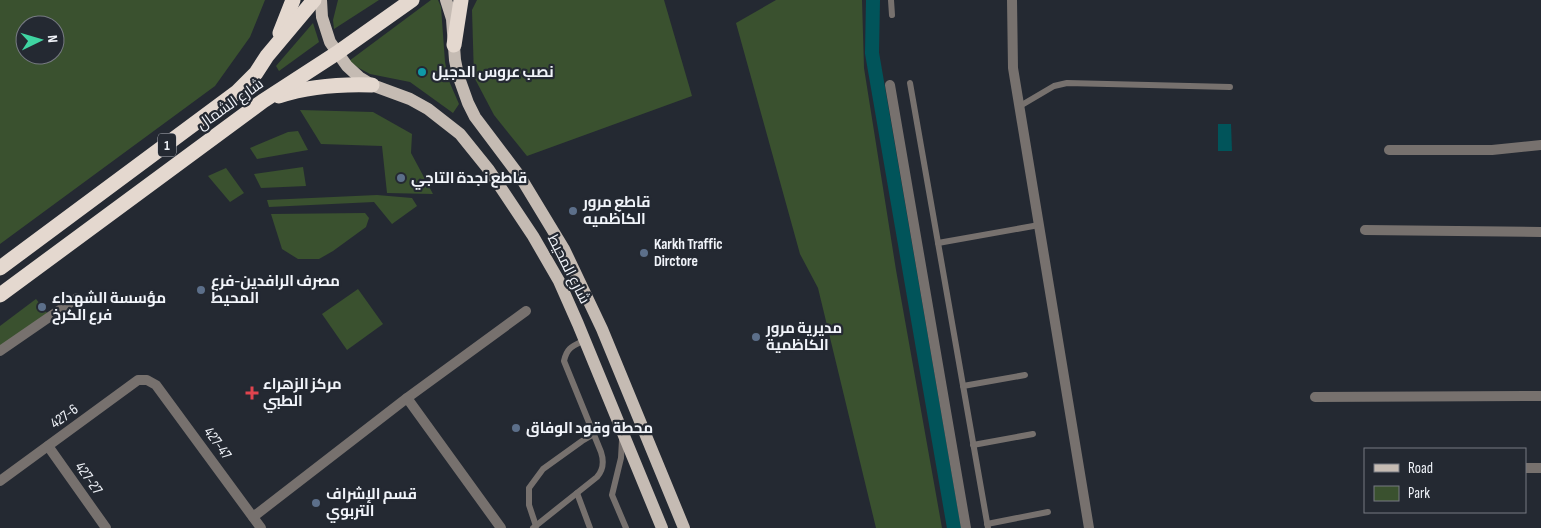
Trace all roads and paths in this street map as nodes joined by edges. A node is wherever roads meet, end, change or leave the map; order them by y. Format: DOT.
graph roads {
  1 [pos="294,0"];
  2 [pos="314,0"];
  3 [pos="321,0"];
  4 [pos="412,0"];
  5 [pos="446,0"];
  6 [pos="461,0"];
  7 [pos="891,0"];
  8 [pos="1012,0"];
  9 [pos="892,16"];
  10 [pos="454,45"];
  11 [pos="337,54"];
  12 [pos="267,56"];
  13 [pos="910,83"];
  14 [pos="372,85"];
  15 [pos="890,85"];
  16 [pos="1230,87"];
  17 [pos="263,101"];
  18 [pos="1020,106"];
  19 [pos="1541,144"];
  20 [pos="1389,150"];
  21 [pos="1039,225"];
  22 [pos="1365,230"];
  23 [pos="1541,232"];
  24 [pos="938,243"];
  25 [pos="0,268"];
  26 [pos="0,295"];
  27 [pos="77,298"];
  28 [pos="526,311"];
  29 [pos="585,340"];
  30 [pos="0,351"];
  31 [pos="1025,375"];
  32 [pos="147,380"];
  33 [pos="963,386"];
  34 [pos="1541,396"];
  35 [pos="1315,397"];
  36 [pos="407,398"];
  37 [pos="622,432"];
  38 [pos="594,434"];
  39 [pos="1033,434"];
  40 [pos="973,445"];
  41 [pos="48,446"];
  42 [pos="1526,468"];
  43 [pos="1541,468"];
  44 [pos="0,481"];
  45 [pos="577,493"];
  46 [pos="1048,512"];
  47 [pos="253,517"];
  48 [pos="987,526"];
  49 [pos="534,527"];
  50 [pos="106,528"];
  51 [pos="261,528"];
  52 [pos="501,528"];
  53 [pos="590,528"];
  54 [pos="626,528"];
  55 [pos="662,528"];
  56 [pos="684,528"];
  57 [pos="966,528"];
  58 [pos="1089,528"];
  1 -- 12 [label="highway"];
  2 -- 12 [label="highway, شارع الشمال / 1"];
  3 -- 11 [label="main road, شارع المحيط"];
  4 -- 11 [label="highway, شارع الشمال / 1"];
  5 -- 10 [label="main road, شارع المحيط"];
  6 -- 10 [label="highway"];
  7 -- 9 [label="lane"];
  8 -- 18 [label="street"];
  10 -- 56 [label="main road, شارع المحيط"];
  11 -- 14 [label="main road, شارع المحيط"];
  11 -- 17 [label="highway, شارع الشمال / 1"];
  12 -- 25 [label="highway, شارع الشمال / 1"];
  13 -- 24 [label="lane"];
  14 -- 17 [label="highway"];
  14 -- 29 [label="main road, شارع المحيط"];
  15 -- 57 [label="street"];
  16 -- 18 [label="lane"];
  17 -- 26 [label="highway, شارع الشمال / 1"];
  18 -- 21 [label="street"];
  19 -- 20 [label="street"];
  21 -- 24 [label="lane"];
  21 -- 58 [label="street"];
  22 -- 23 [label="street"];
  24 -- 33 [label="lane"];
  27 -- 30 [label="street"];
  28 -- 36 [label="street"];
  29 -- 37 [label="main road, شارع المحيط"];
  29 -- 38 [label="lane"];
  31 -- 33 [label="lane"];
  32 -- 41 [label="street, 427-6"];
  32 -- 47 [label="street, 427-47"];
  33 -- 40 [label="lane"];
  34 -- 35 [label="street"];
  36 -- 47 [label="street"];
  36 -- 52 [label="street"];
  37 -- 54 [label="lane"];
  37 -- 55 [label="main road, شارع المحيط"];
  38 -- 45 [label="lane"];
  38 -- 49 [label="lane"];
  39 -- 40 [label="lane"];
  40 -- 48 [label="lane"];
  41 -- 44 [label="street, 427-6"];
  41 -- 50 [label="street, 427-27"];
  42 -- 43 [label="street"];
  45 -- 49 [label="lane"];
  45 -- 53 [label="lane"];
  46 -- 48 [label="lane"];
  47 -- 51 [label="street, 427-47"];
}
